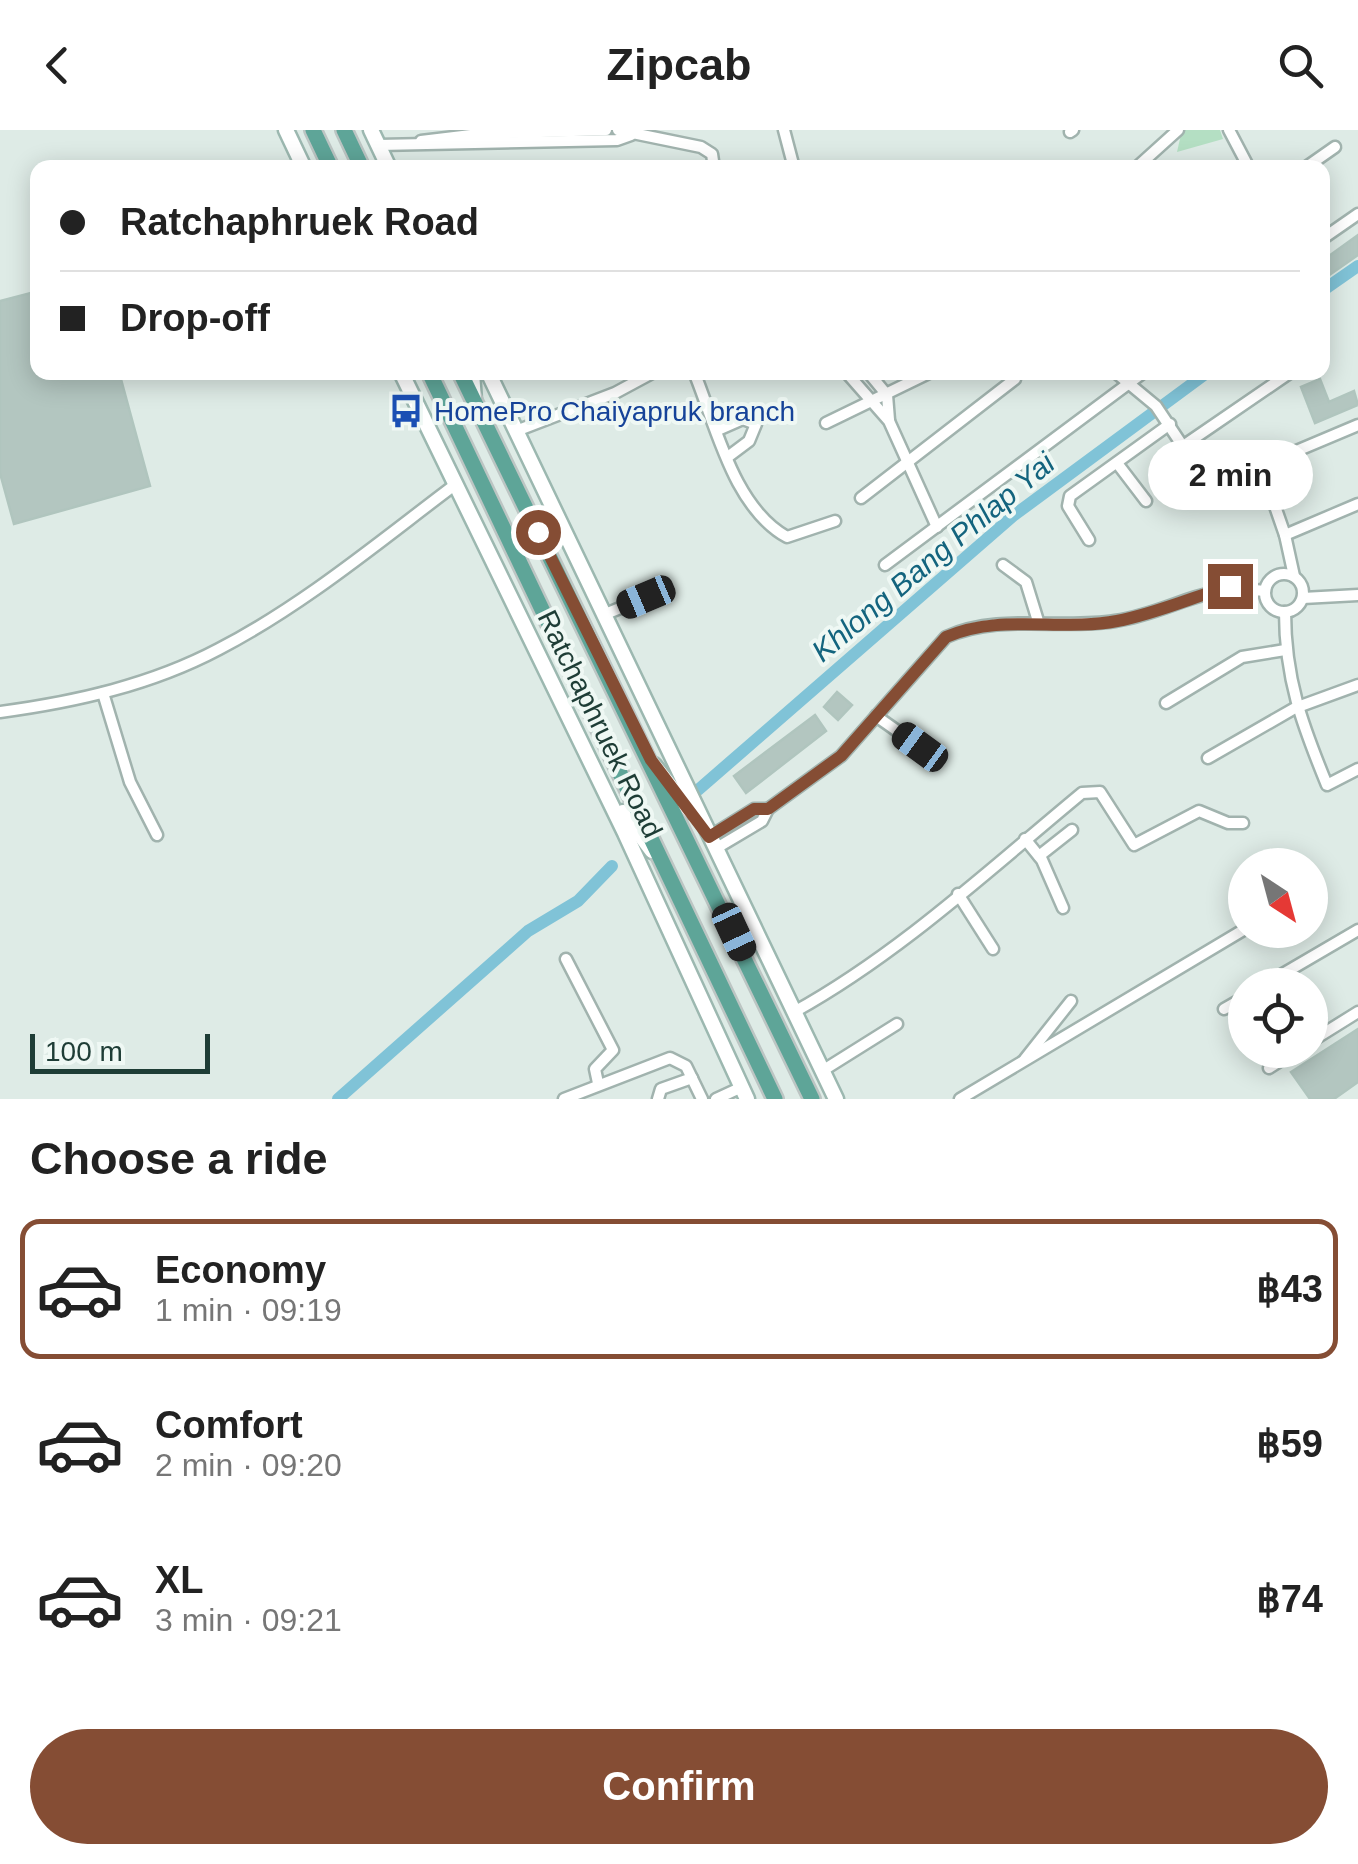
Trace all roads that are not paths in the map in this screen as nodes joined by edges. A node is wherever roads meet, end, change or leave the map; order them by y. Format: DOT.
graph roads {
  1 [pos="286,130"];
  2 [pos="313,130"];
  3 [pos="344,130"];
  4 [pos="372,130"];
  5 [pos="606,130"];
  6 [pos="618,130"];
  7 [pos="784,130"];
  8 [pos="1178,130"];
  9 [pos="1228,130"];
  10 [pos="631,135"];
  11 [pos="509,137"];
  12 [pos="379,145"];
  13 [pos="1334,146"];
  14 [pos="300,160"];
  15 [pos="327,160"];
  16 [pos="358,160"];
  17 [pos="386,160"];
  18 [pos="713,160"];
  19 [pos="792,160"];
  20 [pos="1145,160"];
  21 [pos="1245,160"];
  22 [pos="1316,160"];
  23 [pos="1358,214"];
  24 [pos="1330,233"];
  25 [pos="406,380"];
  26 [pos="433,380"];
  27 [pos="464,380"];
  28 [pos="473,380"];
  29 [pos="492,380"];
  30 [pos="639,380"];
  31 [pos="697,380"];
  32 [pos="853,380"];
  33 [pos="875,380"];
  34 [pos="915,380"];
  35 [pos="1014,380"];
  36 [pos="1124,380"];
  37 [pos="1133,380"];
  38 [pos="1279,380"];
  39 [pos="1128,384"];
  40 [pos="887,394"];
  41 [pos="872,400"];
  42 [pos="474,401"];
  43 [pos="889,421"];
  44 [pos="826,423"];
  45 [pos="1170,424"];
  46 [pos="1358,426"];
  47 [pos="718,430"];
  48 [pos="516,431"];
  49 [pos="1183,446"];
  50 [pos="728,456"];
  51 [pos="910,463"];
  52 [pos="1117,463"];
  53 [pos="1194,463"];
  54 [pos="456,484"];
  55 [pos="861,498"];
  56 [pos="1146,501"];
  57 [pos="1358,504"];
  58 [pos="835,521"];
  59 [pos="938,527"];
  60 [pos="1285,535"];
  61 [pos="1088,540"];
  62 [pos="886,565"];
  63 [pos="1003,565"];
  64 [pos="1294,576"];
  65 [pos="1266,591"];
  66 [pos="1358,595"];
  67 [pos="646,597"];
  68 [pos="1303,598"];
  69 [pos="1285,612"];
  70 [pos="603,615"];
  71 [pos="1038,621"];
  72 [pos="1285,650"];
  73 [pos="1358,684"];
  74 [pos="103,693"];
  75 [pos="1166,703"];
  76 [pos="1295,708"];
  77 [pos="0,712"];
  78 [pos="876,716"];
  79 [pos="920,747"];
  80 [pos="1208,758"];
  81 [pos="651,760"];
  82 [pos="1358,770"];
  83 [pos="602,784"];
  84 [pos="1243,823"];
  85 [pos="1072,830"];
  86 [pos="157,835"];
  87 [pos="709,838"];
  88 [pos="1025,840"];
  89 [pos="1038,856"];
  90 [pos="674,880"];
  91 [pos="958,894"];
  92 [pos="1063,908"];
  93 [pos="1358,930"];
  94 [pos="1228,939"];
  95 [pos="992,949"];
  96 [pos="566,959"];
  97 [pos="1293,968"];
  98 [pos="1071,1001"];
  99 [pos="1228,1007"];
  100 [pos="1224,1009"];
  101 [pos="794,1012"];
  102 [pos="1358,1012"];
  103 [pos="897,1024"];
  104 [pos="1328,1031"];
  105 [pos="1022,1064"];
  106 [pos="822,1071"];
  107 [pos="692,1078"];
  108 [pos="598,1083"];
  109 [pos="744,1093"];
  110 [pos="564,1099"];
  111 [pos="658,1099"];
  112 [pos="702,1099"];
  113 [pos="716,1099"];
  114 [pos="776,1099"];
  115 [pos="812,1099"];
  116 [pos="836,1099"];
  117 [pos="960,1099"];
  1 -- 14 [label="main road"];
  2 -- 15 [label="main road"];
  3 -- 16 [label="main road"];
  4 -- 12 [label="main road"];
  5 -- 11 [label="street"];
  6 -- 10 [label="street"];
  7 -- 19 [label="street"];
  8 -- 20 [label="street"];
  9 -- 21 [label="street"];
  10 -- 11 [label="street"];
  10 -- 18 [label="street"];
  11 -- 12 [label="street"];
  12 -- 17 [label="main road"];
  13 -- 22 [label="street"];
  23 -- 24 [label="street"];
  25 -- 54 [label="main road, Ratchaphruek Road"];
  26 -- 90 [label="main road, Ratchaphruek Road"];
  27 -- 42 [label="main road, Ratchaphruek Road"];
  28 -- 42 [label="main road"];
  29 -- 48 [label="main road, Ratchaphruek Road"];
  30 -- 48 [label="street"];
  31 -- 47 [label="street"];
  32 -- 41 [label="street"];
  33 -- 40 [label="street"];
  34 -- 40 [label="street"];
  35 -- 51 [label="street"];
  36 -- 39 [label="street"];
  37 -- 39 [label="street"];
  38 -- 49 [label="street"];
  39 -- 45 [label="street"];
  39 -- 59 [label="street"];
  40 -- 41 [label="street"];
  40 -- 43 [label="street"];
  41 -- 43 [label="street"];
  41 -- 44 [label="street"];
  42 -- 81 [label="main road, Ratchaphruek Road"];
  43 -- 51 [label="street"];
  45 -- 49 [label="street"];
  45 -- 52 [label="street"];
  46 -- 60 [label="street"];
  47 -- 50 [label="street"];
  47 -- 50 [label="street"];
  48 -- 70 [label="main road, Ratchaphruek Road"];
  49 -- 53 [label="street"];
  50 -- 58 [label="street"];
  51 -- 55 [label="street"];
  51 -- 59 [label="street"];
  52 -- 56 [label="street"];
  52 -- 61 [label="street"];
  54 -- 74 [label="street"];
  54 -- 83 [label="main road, Ratchaphruek Road"];
  57 -- 60 [label="street"];
  59 -- 62 [label="street"];
  60 -- 64 [label="street"];
  63 -- 71 [label="street"];
  64 -- 65 [label="street"];
  64 -- 68 [label="street"];
  65 -- 69 [label="street"];
  65 -- 71 [label="street"];
  66 -- 68 [label="street"];
  67 -- 70 [label="street"];
  68 -- 69 [label="street"];
  69 -- 72 [label="street"];
  70 -- 87 [label="main road, Ratchaphruek Road"];
  71 -- 78 [label="street"];
  72 -- 75 [label="street"];
  72 -- 76 [label="street"];
  73 -- 76 [label="street"];
  74 -- 77 [label="street"];
  74 -- 86 [label="street"];
  76 -- 80 [label="street"];
  76 -- 82 [label="street"];
  78 -- 79 [label="street"];
  78 -- 87 [label="street"];
  81 -- 87 [label="main road"];
  81 -- 115 [label="main road, Ratchaphruek Road"];
  83 -- 90 [label="main road"];
  83 -- 109 [label="main road, Ratchaphruek Road"];
  84 -- 88 [label="street"];
  85 -- 89 [label="street"];
  87 -- 101 [label="main road, Ratchaphruek Road"];
  88 -- 89 [label="street"];
  88 -- 91 [label="street"];
  89 -- 92 [label="street"];
  90 -- 114 [label="main road, Ratchaphruek Road"];
  91 -- 95 [label="street"];
  91 -- 101 [label="street"];
  93 -- 97 [label="street"];
  94 -- 105 [label="street"];
  96 -- 108 [label="street"];
  98 -- 105 [label="street"];
  99 -- 100 [label="street"];
  101 -- 106 [label="main road, Ratchaphruek Road"];
  102 -- 104 [label="street"];
  103 -- 106 [label="street"];
  105 -- 117 [label="street"];
  106 -- 116 [label="main road, Ratchaphruek Road"];
  107 -- 108 [label="street"];
  107 -- 111 [label="street"];
  107 -- 112 [label="street"];
  108 -- 110 [label="street"];
  109 -- 113 [label="street"];
}
